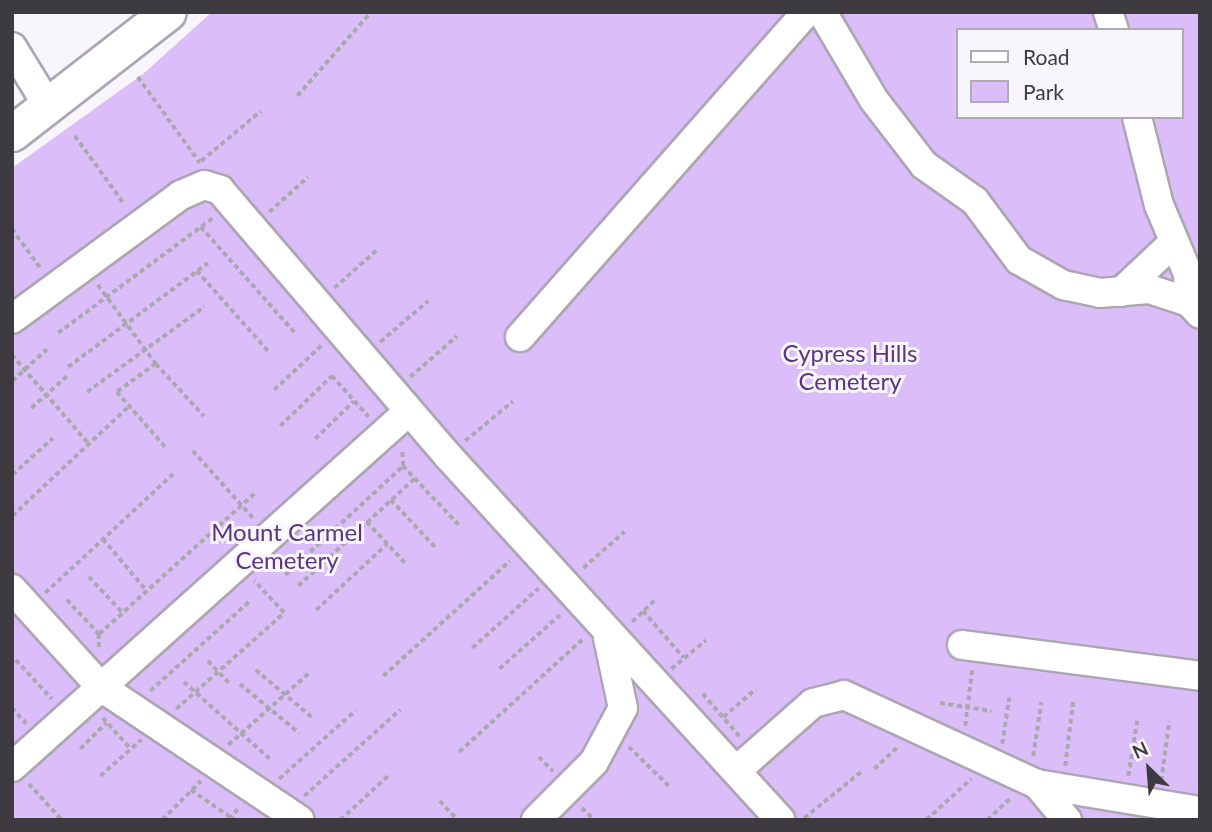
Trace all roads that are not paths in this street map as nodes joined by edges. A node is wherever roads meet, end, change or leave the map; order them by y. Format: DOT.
graph roads {
  1 [pos="168,12"];
  2 [pos="807,12"];
  3 [pos="822,12"];
  4 [pos="12,47"];
  5 [pos="48,107"];
  6 [pos="1138,119"];
  7 [pos="12,133"];
  8 [pos="1174,242"];
  9 [pos="1121,292"];
  10 [pos="1194,308"];
  11 [pos="12,320"];
  12 [pos="520,337"];
  13 [pos="397,414"];
  14 [pos="20,598"];
  15 [pos="606,633"];
  16 [pos="967,657"];
  17 [pos="1200,676"];
  18 [pos="101,687"];
  19 [pos="658,688"];
  20 [pos="623,708"];
  21 [pos="746,762"];
  22 [pos="13,767"];
  23 [pos="1043,785"];
  24 [pos="1200,810"];
  25 [pos="293,815"];
  26 [pos="536,820"];
  27 [pos="780,820"];
  28 [pos="1067,820"];
  1 -- 5 [label="main road"];
  2 -- 12 [label="street"];
  3 -- 9 [label="street"];
  4 -- 5 [label="street"];
  5 -- 7 [label="main road"];
  6 -- 8 [label="street"];
  8 -- 9 [label="street"];
  8 -- 10 [label="street"];
  9 -- 10 [label="street"];
  11 -- 13 [label="street"];
  13 -- 15 [label="street"];
  13 -- 18 [label="street"];
  14 -- 18 [label="street"];
  15 -- 19 [label="street"];
  15 -- 20 [label="street"];
  16 -- 17 [label="street"];
  18 -- 22 [label="street"];
  18 -- 25 [label="street"];
  19 -- 20 [label="street"];
  19 -- 21 [label="street"];
  20 -- 26 [label="street"];
  21 -- 23 [label="street"];
  21 -- 27 [label="street"];
  23 -- 24 [label="street"];
  23 -- 28 [label="street"];
}
